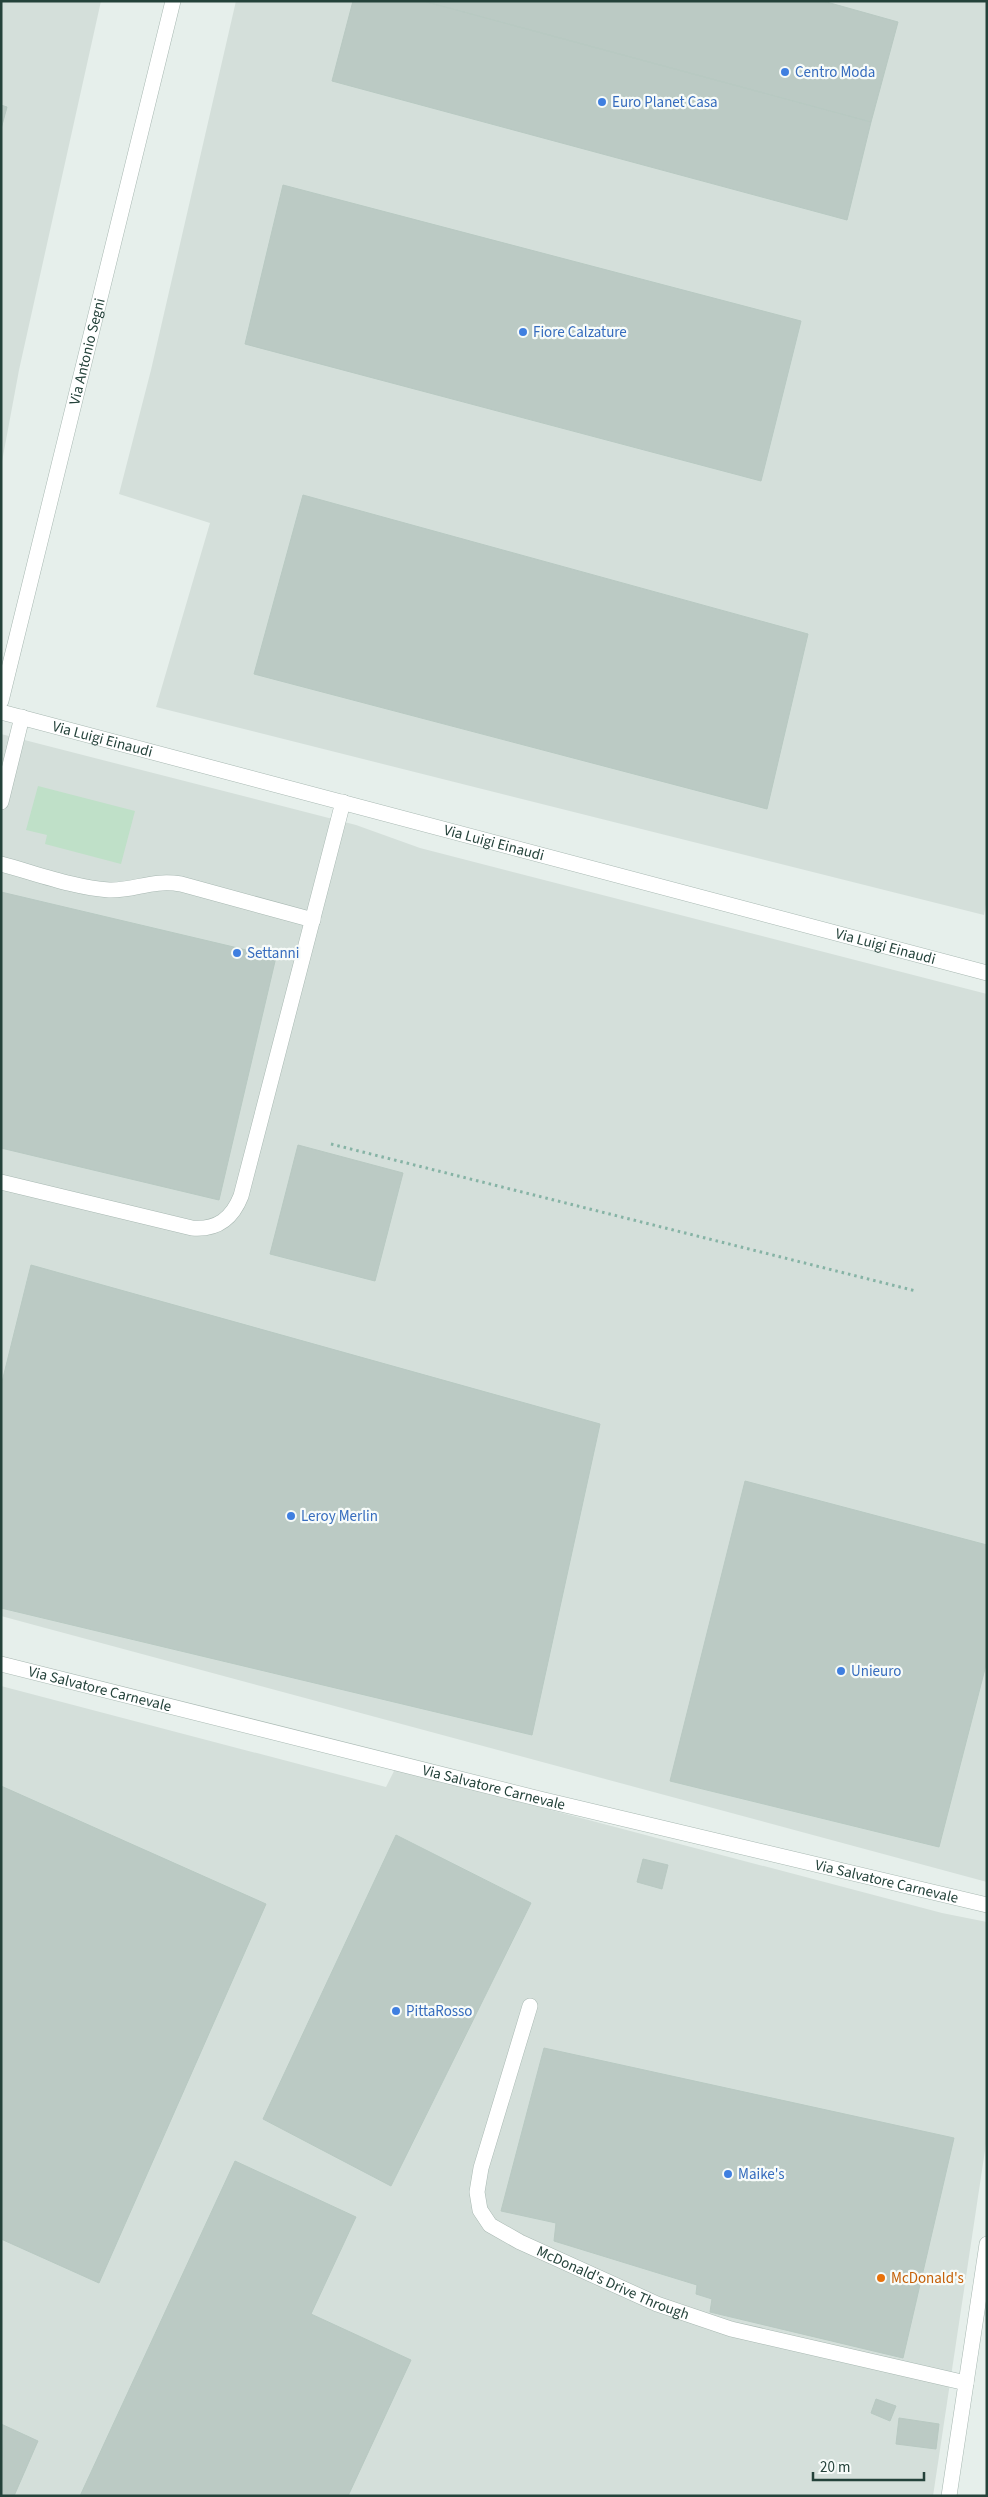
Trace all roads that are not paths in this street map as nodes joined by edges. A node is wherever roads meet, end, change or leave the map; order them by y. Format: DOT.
graph roads {
  1 [pos="173,1"];
  2 [pos="1,701"];
  3 [pos="1,712"];
  4 [pos="22,717"];
  5 [pos="1,802"];
  6 [pos="343,802"];
  7 [pos="1,864"];
  8 [pos="313,920"];
  9 [pos="987,973"];
  10 [pos="1,1182"];
  11 [pos="1,1664"];
  12 [pos="987,1905"];
  13 [pos="530,2006"];
  14 [pos="987,2244"];
  15 [pos="982,2301"];
  16 [pos="966,2383"];
  17 [pos="949,2496"];
  1 -- 2 [label="street, Via Antonio Segni"];
  3 -- 4 [label="street, Via Luigi Einaudi"];
  4 -- 5 [label="street"];
  4 -- 6 [label="street, Via Luigi Einaudi"];
  6 -- 8 [label="street"];
  6 -- 9 [label="street, Via Luigi Einaudi"];
  7 -- 8 [label="street"];
  8 -- 10 [label="street"];
  11 -- 12 [label="street, Via Salvatore Carnevale"];
  13 -- 16 [label="street, McDonald's Drive Through"];
  14 -- 15 [label="street"];
  15 -- 16 [label="street"];
  16 -- 17 [label="street"];
}
